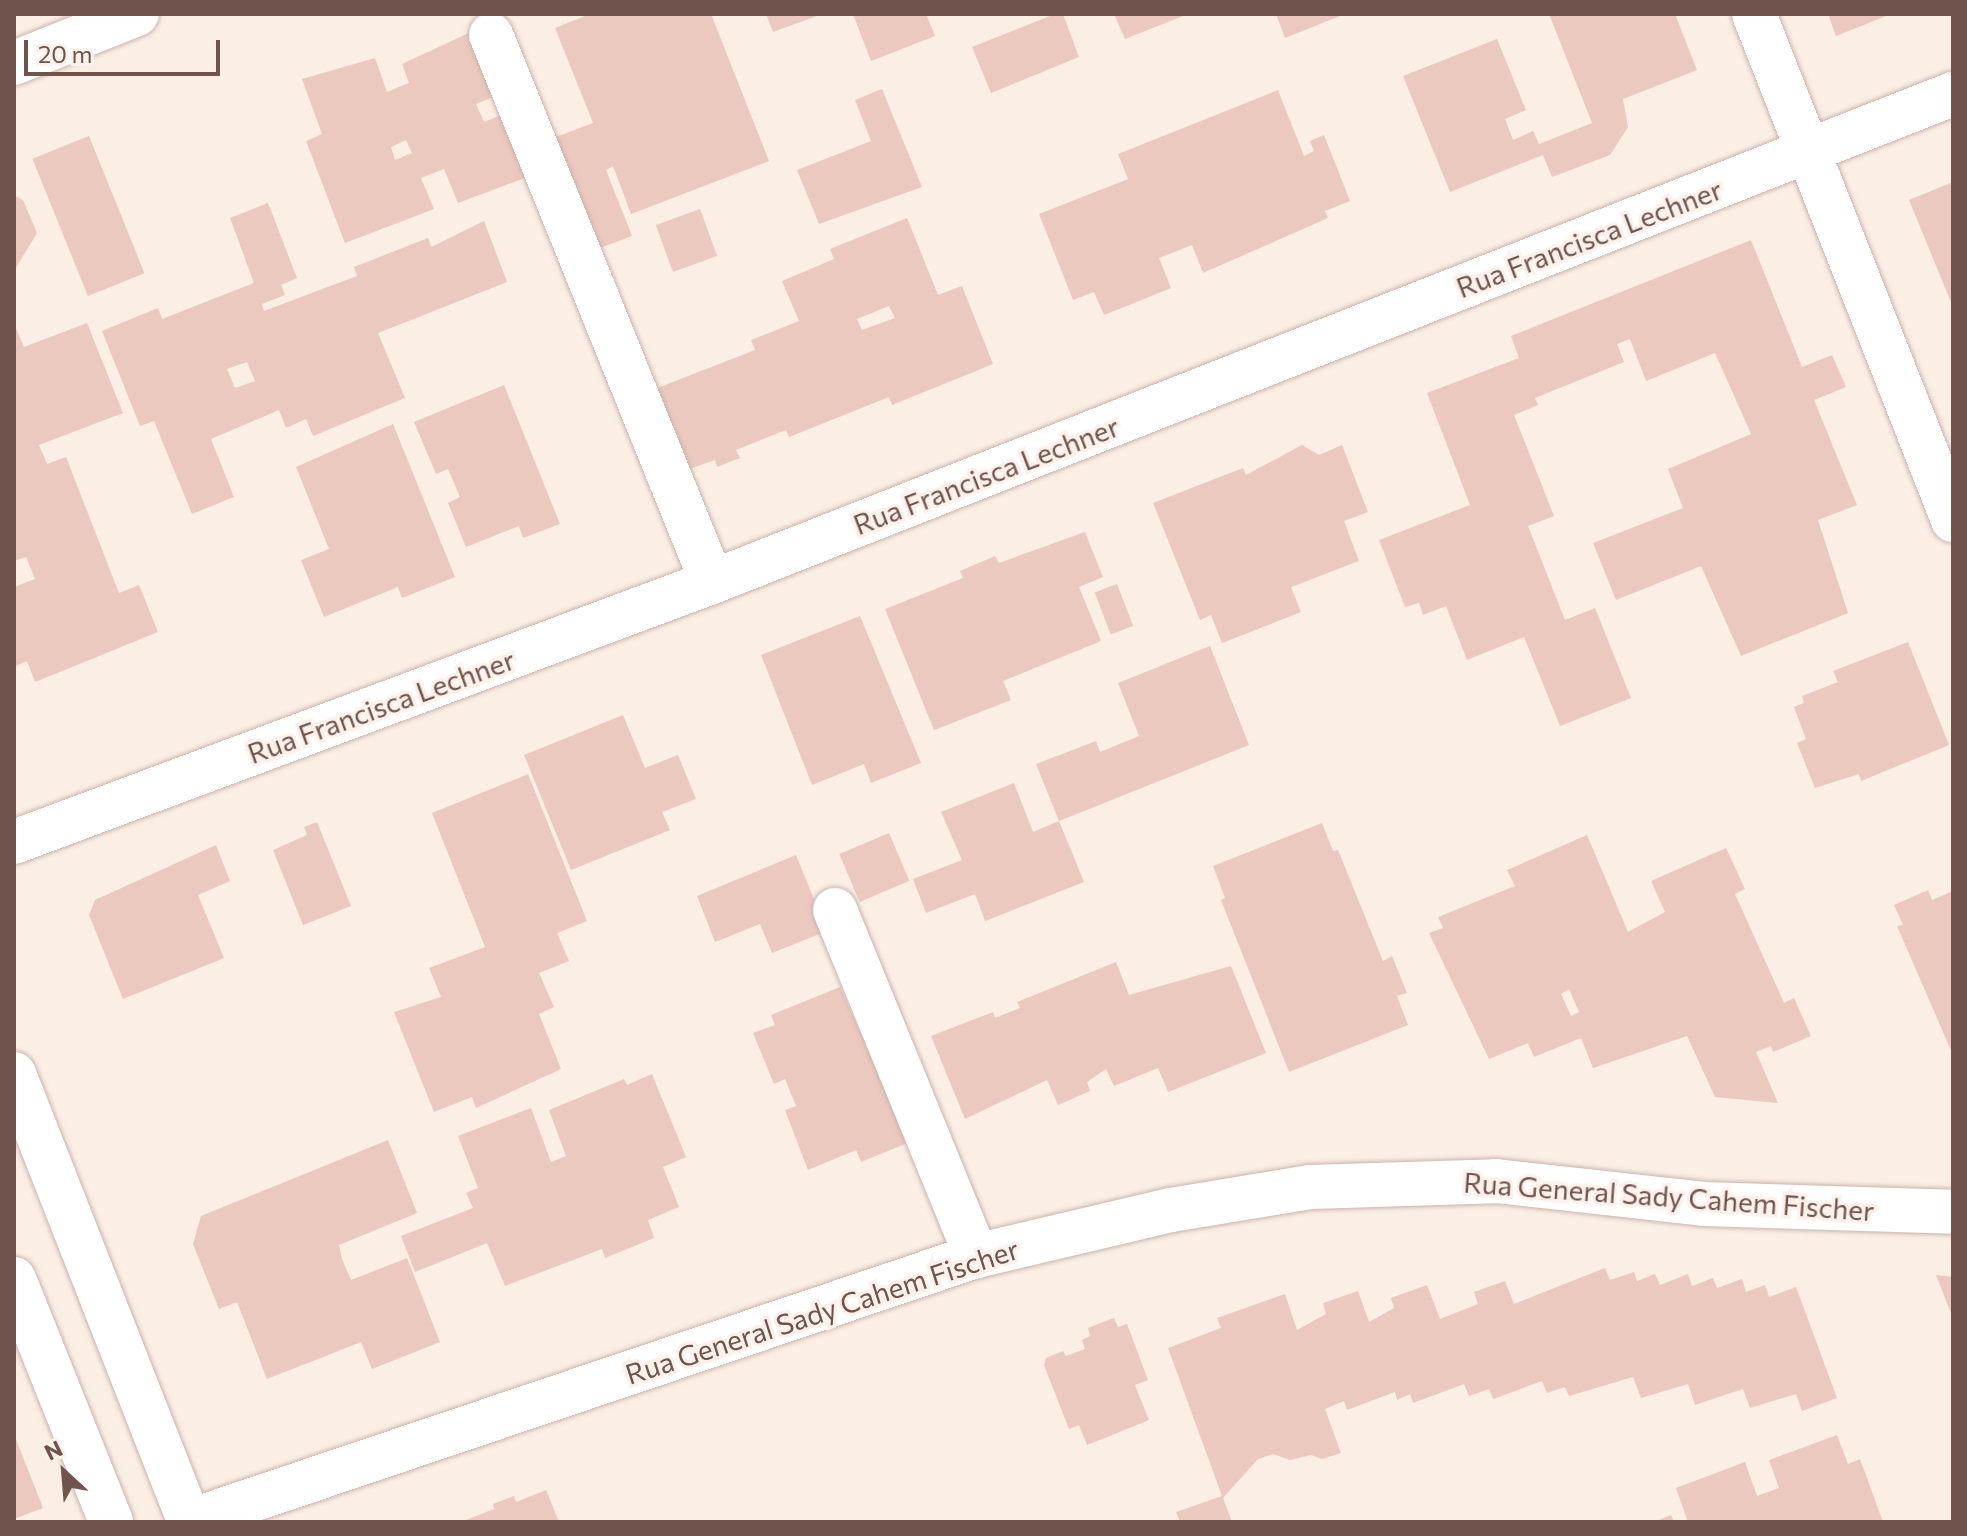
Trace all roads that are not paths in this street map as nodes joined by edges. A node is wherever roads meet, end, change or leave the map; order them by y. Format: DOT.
graph roads {
  1 [pos="137,14"];
  2 [pos="1754,14"];
  3 [pos="491,35"];
  4 [pos="14,63"];
  5 [pos="1953,94"];
  6 [pos="1808,153"];
  7 [pos="1953,520"];
  8 [pos="712,582"];
  9 [pos="14,842"];
  10 [pos="835,910"];
  11 [pos="14,1074"];
  12 [pos="1953,1212"];
  13 [pos="976,1256"];
  14 [pos="14,1279"];
  15 [pos="111,1522"];
  16 [pos="189,1522"];
  1 -- 4 [label="street"];
  2 -- 6 [label="street"];
  3 -- 8 [label="street"];
  5 -- 6 [label="street, Rua Francisca Lechner"];
  6 -- 7 [label="street"];
  6 -- 8 [label="street, Rua Francisca Lechner"];
  8 -- 9 [label="street, Rua Francisca Lechner"];
  10 -- 13 [label="street"];
  11 -- 16 [label="street"];
  12 -- 13 [label="street, Rua General Sady Cahem Fischer"];
  13 -- 16 [label="street, Rua General Sady Cahem Fischer"];
  14 -- 15 [label="street"];
}
